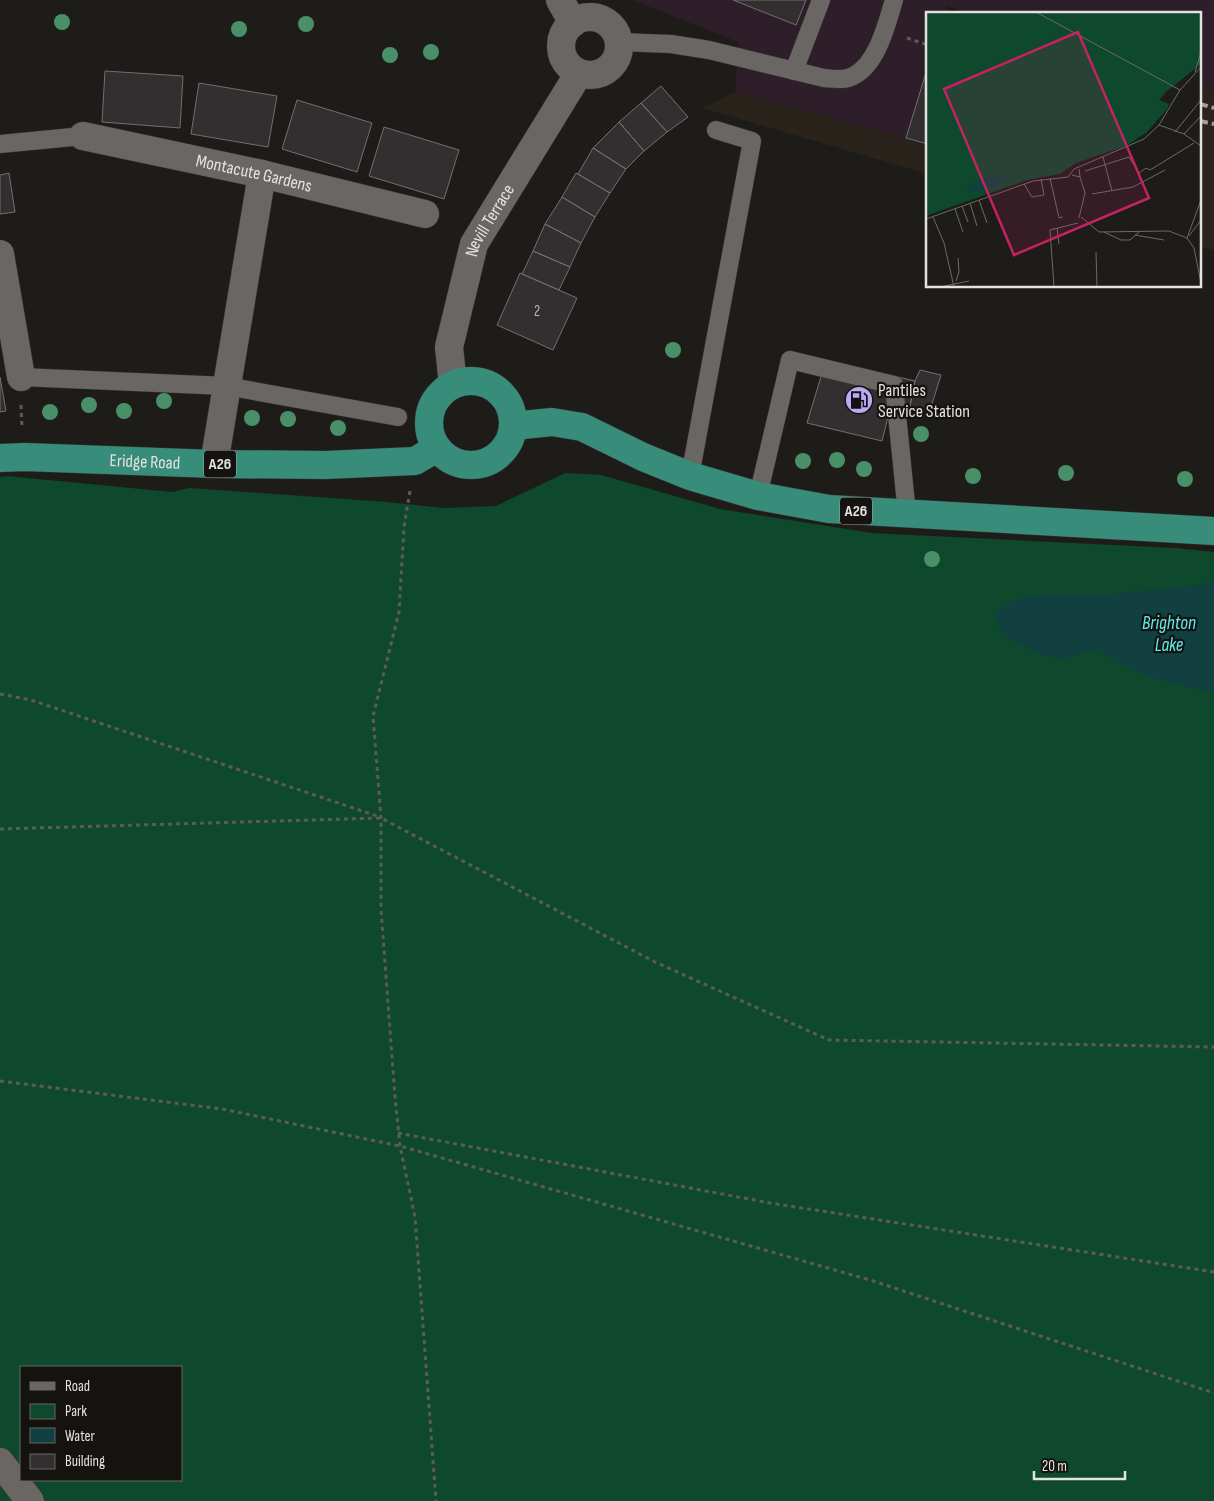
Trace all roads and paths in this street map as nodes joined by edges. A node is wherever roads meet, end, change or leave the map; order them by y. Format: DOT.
graph roads {
  1 [pos="821,0"];
  2 [pos="894,0"];
  3 [pos="566,11"];
  4 [pos="619,42"];
  5 [pos="794,71"];
  6 [pos="579,73"];
  7 [pos="716,130"];
  8 [pos="83,136"];
  9 [pos="0,144"];
  10 [pos="262,174"];
  11 [pos="425,214"];
  12 [pos="0,254"];
  13 [pos="21,377"];
  14 [pos="453,385"];
  15 [pos="226,386"];
  16 [pos="398,417"];
  17 [pos="513,426"];
  18 [pos="426,454"];
  19 [pos="0,458"];
  20 [pos="214,464"];
  21 [pos="690,476"];
  22 [pos="758,496"];
  23 [pos="907,514"];
  24 [pos="1214,531"];
  25 [pos="0,694"];
  26 [pos="382,818"];
  27 [pos="0,829"];
  28 [pos="1214,1047"];
  29 [pos="0,1081"];
  30 [pos="398,1133"];
  31 [pos="400,1146"];
  32 [pos="1214,1272"];
  33 [pos="1214,1393"];
  34 [pos="0,1462"];
  35 [pos="30,1501"];
  36 [pos="435,1501"];
  37 [pos="441,1501"];
  1 -- 5 [label="lane"];
  2 -- 5 [label="lane"];
  3 -- 4 [label="street"];
  3 -- 6 [label="street"];
  4 -- 5 [label="lane"];
  4 -- 6 [label="street"];
  6 -- 14 [label="street, Nevill Terrace"];
  7 -- 21 [label="lane"];
  8 -- 9 [label="lane"];
  8 -- 10 [label="street, Montacute Gardens"];
  10 -- 11 [label="street, Montacute Gardens"];
  10 -- 15 [label="street"];
  12 -- 13 [label="street"];
  13 -- 15 [label="lane"];
  14 -- 17 [label="highway"];
  14 -- 18 [label="highway"];
  15 -- 16 [label="lane"];
  15 -- 20 [label="street"];
  17 -- 18 [label="highway"];
  17 -- 21 [label="highway, A26"];
  18 -- 20 [label="highway, Eridge Road / A26"];
  18 -- 26 [label="path"];
  19 -- 20 [label="highway, Eridge Road / A26"];
  21 -- 22 [label="highway, A26"];
  22 -- 23 [label="highway, A26"];
  22 -- 23 [label="lane"];
  23 -- 24 [label="highway, A26"];
  25 -- 26 [label="path"];
  26 -- 27 [label="path"];
  26 -- 28 [label="path"];
  26 -- 30 [label="path"];
  29 -- 31 [label="path"];
  30 -- 31 [label="path"];
  30 -- 32 [label="path"];
  31 -- 33 [label="path"];
  31 -- 36 [label="path"];
  34 -- 35 [label="street"];
  36 -- 37 [label="path"];
}
